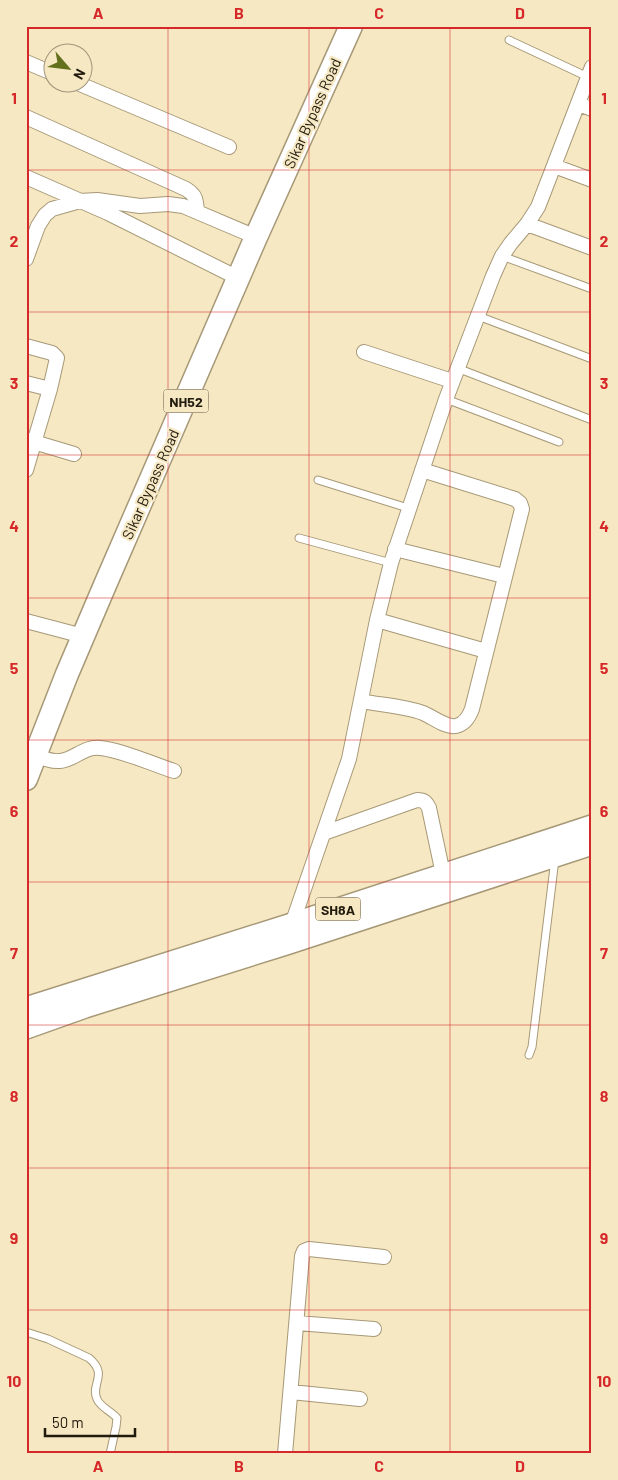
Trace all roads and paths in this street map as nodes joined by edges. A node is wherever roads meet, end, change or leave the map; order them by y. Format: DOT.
graph roads {
  1 [pos="350,26"];
  2 [pos="509,40"];
  3 [pos="26,62"];
  4 [pos="42,69"];
  5 [pos="590,72"];
  6 [pos="92,89"];
  7 [pos="578,104"];
  8 [pos="592,109"];
  9 [pos="26,117"];
  10 [pos="230,147"];
  11 [pos="554,166"];
  12 [pos="26,177"];
  13 [pos="592,180"];
  14 [pos="80,201"];
  15 [pos="197,211"];
  16 [pos="527,224"];
  17 [pos="256,237"];
  18 [pos="591,244"];
  19 [pos="502,256"];
  20 [pos="26,259"];
  21 [pos="238,278"];
  22 [pos="592,289"];
  23 [pos="478,316"];
  24 [pos="26,346"];
  25 [pos="364,352"];
  26 [pos="592,359"];
  27 [pos="454,375"];
  28 [pos="26,382"];
  29 [pos="50,389"];
  30 [pos="446,399"];
  31 [pos="592,420"];
  32 [pos="31,441"];
  33 [pos="559,442"];
  34 [pos="74,454"];
  35 [pos="26,470"];
  36 [pos="422,470"];
  37 [pos="318,480"];
  38 [pos="408,508"];
  39 [pos="299,538"];
  40 [pos="393,556"];
  41 [pos="504,576"];
  42 [pos="377,620"];
  43 [pos="26,621"];
  44 [pos="83,636"];
  45 [pos="486,650"];
  46 [pos="361,701"];
  47 [pos="31,753"];
  48 [pos="174,771"];
  49 [pos="26,779"];
  50 [pos="592,826"];
  51 [pos="324,833"];
  52 [pos="592,844"];
  53 [pos="555,856"];
  54 [pos="443,874"];
  55 [pos="292,924"];
  56 [pos="26,1008"];
  57 [pos="26,1028"];
  58 [pos="529,1055"];
  59 [pos="384,1257"];
  60 [pos="297,1323"];
  61 [pos="374,1329"];
  62 [pos="26,1332"];
  63 [pos="291,1392"];
  64 [pos="360,1399"];
  65 [pos="110,1454"];
  66 [pos="285,1454"];
  1 -- 17 [label="highway, Sikar Bypass Road / NH52"];
  2 -- 5 [label="lane"];
  3 -- 4 [label="street"];
  5 -- 7 [label="street"];
  6 -- 10 [label="street"];
  7 -- 8 [label="street"];
  7 -- 11 [label="street"];
  9 -- 15 [label="street"];
  11 -- 13 [label="street"];
  11 -- 16 [label="street"];
  12 -- 14 [label="street"];
  14 -- 15 [label="street"];
  14 -- 20 [label="street"];
  14 -- 21 [label="street"];
  15 -- 17 [label="street"];
  16 -- 18 [label="street"];
  16 -- 19 [label="street"];
  17 -- 21 [label="highway, Sikar Bypass Road / NH52"];
  19 -- 22 [label="lane"];
  19 -- 23 [label="street"];
  21 -- 44 [label="highway, Sikar Bypass Road / NH52"];
  23 -- 26 [label="lane"];
  23 -- 27 [label="street"];
  24 -- 29 [label="street"];
  25 -- 27 [label="street"];
  27 -- 30 [label="street"];
  27 -- 31 [label="lane"];
  28 -- 29 [label="street"];
  29 -- 32 [label="street"];
  30 -- 33 [label="lane"];
  30 -- 36 [label="street"];
  32 -- 34 [label="street"];
  32 -- 35 [label="street"];
  36 -- 38 [label="street"];
  36 -- 41 [label="street"];
  37 -- 38 [label="lane"];
  38 -- 40 [label="street"];
  39 -- 40 [label="lane"];
  40 -- 41 [label="street"];
  40 -- 42 [label="street"];
  41 -- 45 [label="street"];
  42 -- 45 [label="street"];
  42 -- 46 [label="street"];
  43 -- 44 [label="street"];
  44 -- 47 [label="highway, Sikar Bypass Road / NH52"];
  45 -- 46 [label="street"];
  46 -- 51 [label="street"];
  47 -- 48 [label="street"];
  47 -- 49 [label="highway, Sikar Bypass Road / NH52"];
  50 -- 54 [label="main road, SH8A"];
  51 -- 54 [label="street"];
  51 -- 55 [label="street"];
  52 -- 53 [label="main road, SH8A"];
  53 -- 57 [label="main road, SH8A"];
  53 -- 58 [label="lane"];
  54 -- 55 [label="main road, SH8A"];
  55 -- 56 [label="main road, SH8A"];
  59 -- 60 [label="street"];
  60 -- 61 [label="street"];
  60 -- 63 [label="street"];
  62 -- 65 [label="lane"];
  63 -- 64 [label="street"];
  63 -- 66 [label="street"];
}
